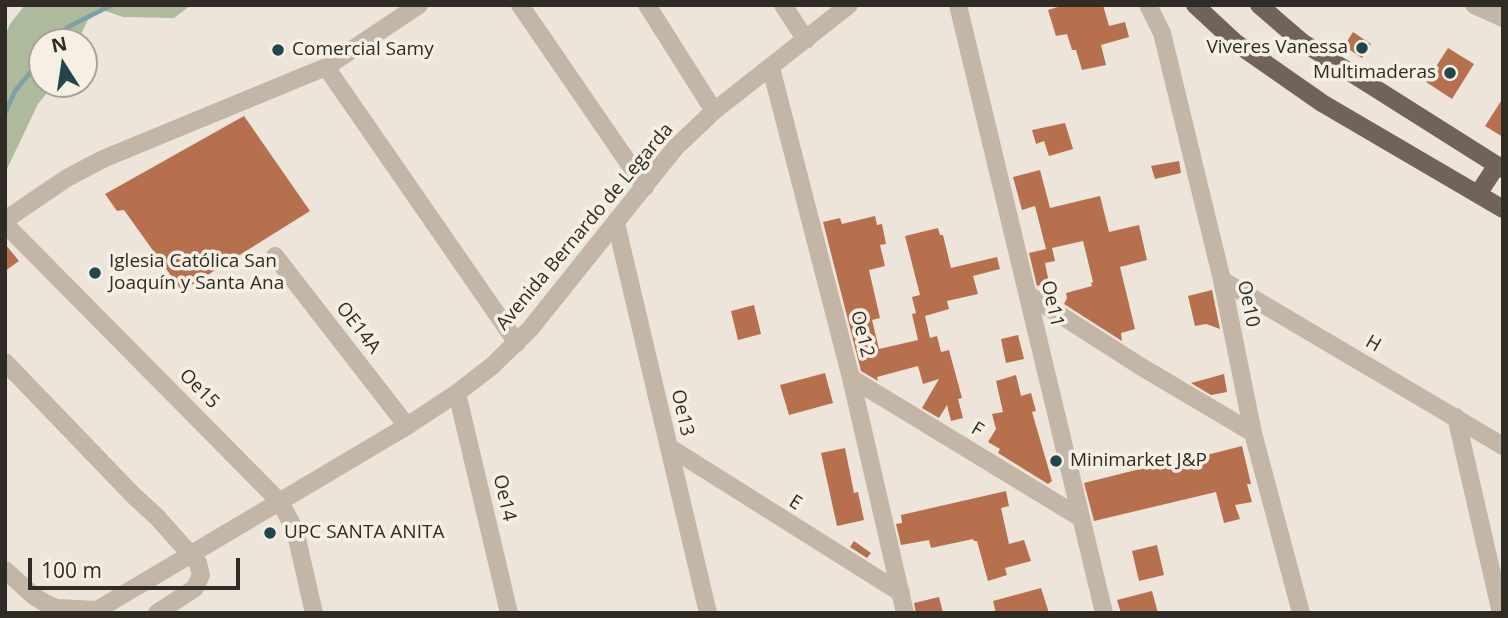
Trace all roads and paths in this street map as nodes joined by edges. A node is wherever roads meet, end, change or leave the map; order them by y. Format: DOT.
graph roads {
  1 [pos="419,5"];
  2 [pos="520,5"];
  3 [pos="647,5"];
  4 [pos="783,5"];
  5 [pos="849,5"];
  6 [pos="958,5"];
  7 [pos="1148,5"];
  8 [pos="1195,5"];
  9 [pos="1259,5"];
  10 [pos="1474,5"];
  11 [pos="1503,18"];
  12 [pos="806,40"];
  13 [pos="326,67"];
  14 [pos="771,68"];
  15 [pos="715,111"];
  16 [pos="1500,167"];
  17 [pos="645,187"];
  18 [pos="1478,194"];
  19 [pos="1503,209"];
  20 [pos="5,222"];
  21 [pos="616,223"];
  22 [pos="275,256"];
  23 [pos="1222,280"];
  24 [pos="1029,295"];
  25 [pos="517,343"];
  26 [pos="5,362"];
  27 [pos="851,378"];
  28 [pos="457,393"];
  29 [pos="1456,417"];
  30 [pos="407,426"];
  31 [pos="1253,433"];
  32 [pos="1503,446"];
  33 [pos="669,447"];
  34 [pos="280,502"];
  35 [pos="1081,518"];
  36 [pos="190,554"];
  37 [pos="8,577"];
  38 [pos="901,593"];
  39 [pos="94,611"];
  40 [pos="158,613"];
  41 [pos="314,613"];
  42 [pos="509,613"];
  43 [pos="708,613"];
  44 [pos="905,613"];
  45 [pos="1104,613"];
  46 [pos="1301,613"];
  47 [pos="1501,613"];
  1 -- 13 [label="street"];
  2 -- 17 [label="street"];
  3 -- 15 [label="street"];
  4 -- 12 [label="street"];
  5 -- 12 [label="street, Avenida Bernardo de Legarda"];
  6 -- 24 [label="street, Oe11"];
  7 -- 23 [label="street, Oe10"];
  8 -- 18 [label="main road"];
  9 -- 16 [label="main road"];
  10 -- 11 [label="street"];
  12 -- 14 [label="street, Avenida Bernardo de Legarda"];
  13 -- 20 [label="street"];
  13 -- 25 [label="street"];
  14 -- 15 [label="street, Avenida Bernardo de Legarda"];
  14 -- 27 [label="street, Oe12"];
  15 -- 17 [label="street, Avenida Bernardo de Legarda"];
  16 -- 18 [label="main road"];
  17 -- 21 [label="street, Avenida Bernardo de Legarda"];
  18 -- 19 [label="main road"];
  20 -- 34 [label="street, Oe15"];
  21 -- 25 [label="street, Avenida Bernardo de Legarda"];
  21 -- 33 [label="street, Oe13"];
  22 -- 30 [label="street, OE14A"];
  23 -- 29 [label="street, H"];
  23 -- 31 [label="street, Oe10"];
  24 -- 31 [label="street"];
  24 -- 35 [label="street, Oe11"];
  25 -- 28 [label="street, Avenida Bernardo de Legarda"];
  26 -- 36 [label="street"];
  27 -- 35 [label="street, F"];
  27 -- 38 [label="street, Oe12"];
  28 -- 30 [label="street, Avenida Bernardo de Legarda"];
  28 -- 42 [label="street, Oe14"];
  29 -- 32 [label="street, H"];
  29 -- 47 [label="street"];
  30 -- 34 [label="street, Avenida Bernardo de Legarda"];
  31 -- 46 [label="street, Oe10"];
  33 -- 38 [label="street, E"];
  33 -- 43 [label="street, Oe13"];
  34 -- 36 [label="street, Avenida Bernardo de Legarda"];
  34 -- 41 [label="street, Oe15"];
  35 -- 45 [label="street, Oe11"];
  36 -- 39 [label="street, Avenida Bernardo de Legarda"];
  36 -- 40 [label="street"];
  37 -- 39 [label="street"];
  38 -- 44 [label="street, Oe12"];
}
